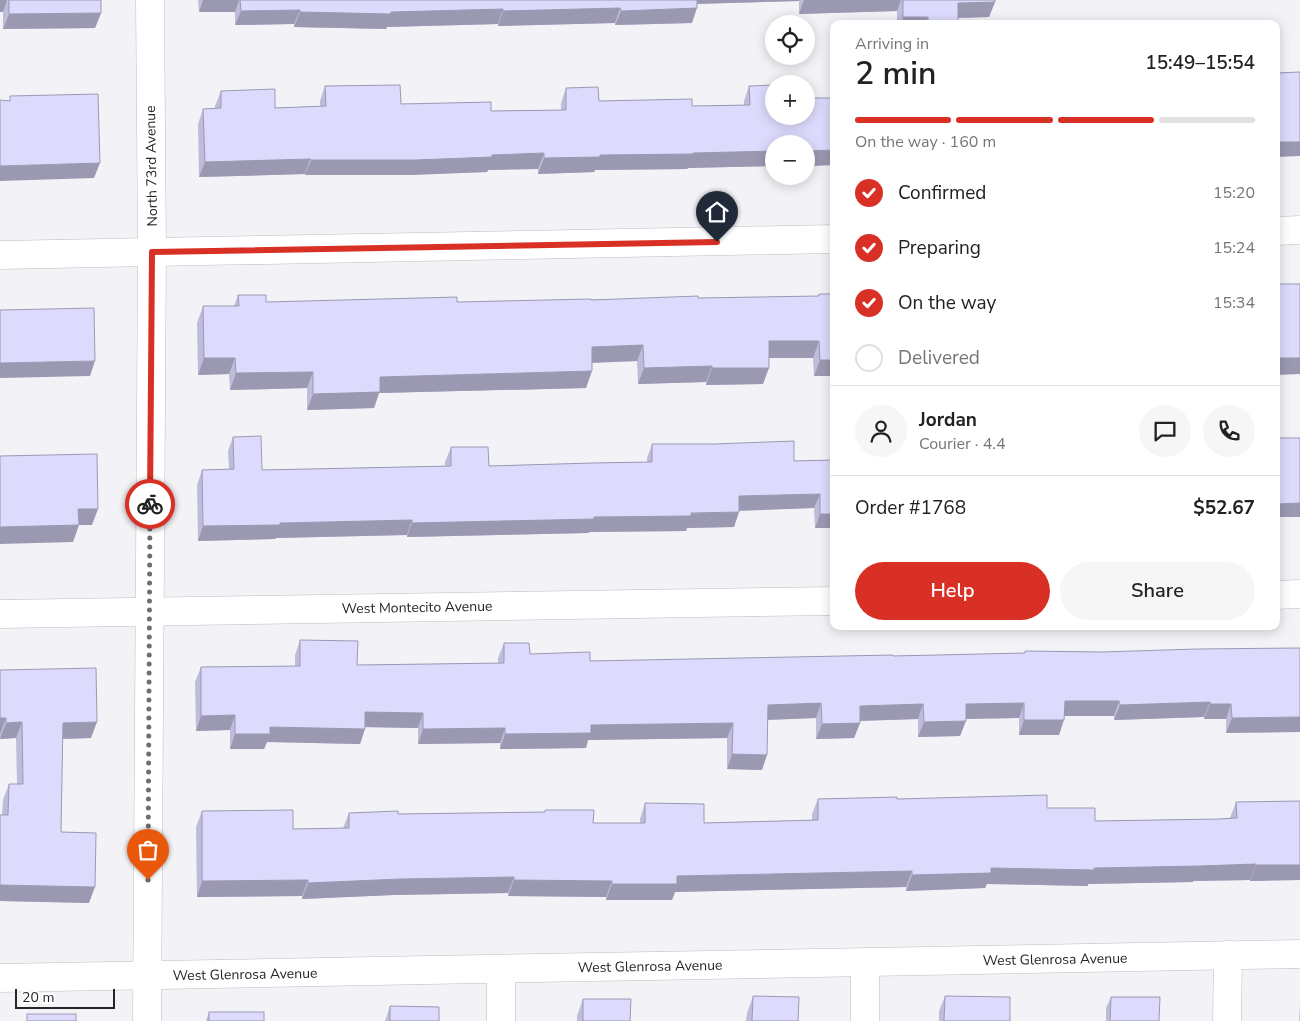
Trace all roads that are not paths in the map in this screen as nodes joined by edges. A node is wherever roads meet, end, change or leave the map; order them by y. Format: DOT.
graph roads {
  1 [pos="150,0"];
  2 [pos="1300,230"];
  3 [pos="1280,231"];
  4 [pos="830,239"];
  5 [pos="152,252"];
  6 [pos="0,255"];
  7 [pos="1300,594"];
  8 [pos="1280,595"];
  9 [pos="830,601"];
  10 [pos="149,611"];
  11 [pos="0,614"];
  12 [pos="1300,954"];
  13 [pos="1228,955"];
  14 [pos="865,963"];
  15 [pos="501,969"];
  16 [pos="147,976"];
  17 [pos="0,978"];
  18 [pos="147,1021"];
  19 [pos="501,1021"];
  20 [pos="865,1021"];
  21 [pos="1227,1021"];
  1 -- 5 [label="street, North 73rd Avenue"];
  2 -- 3 [label="street"];
  4 -- 5 [label="street"];
  5 -- 6 [label="street"];
  5 -- 10 [label="street, North 73rd Avenue"];
  7 -- 8 [label="street"];
  9 -- 10 [label="street, West Montecito Avenue"];
  10 -- 11 [label="street, West Montecito Avenue"];
  10 -- 16 [label="street, North 73rd Avenue"];
  12 -- 13 [label="street, West Glenrosa Avenue"];
  13 -- 14 [label="street, West Glenrosa Avenue"];
  13 -- 21 [label="street"];
  14 -- 15 [label="street, West Glenrosa Avenue"];
  14 -- 20 [label="street"];
  15 -- 16 [label="street, West Glenrosa Avenue"];
  15 -- 19 [label="street"];
  16 -- 17 [label="street, West Glenrosa Avenue"];
  16 -- 18 [label="street, North 73rd Avenue"];
}
